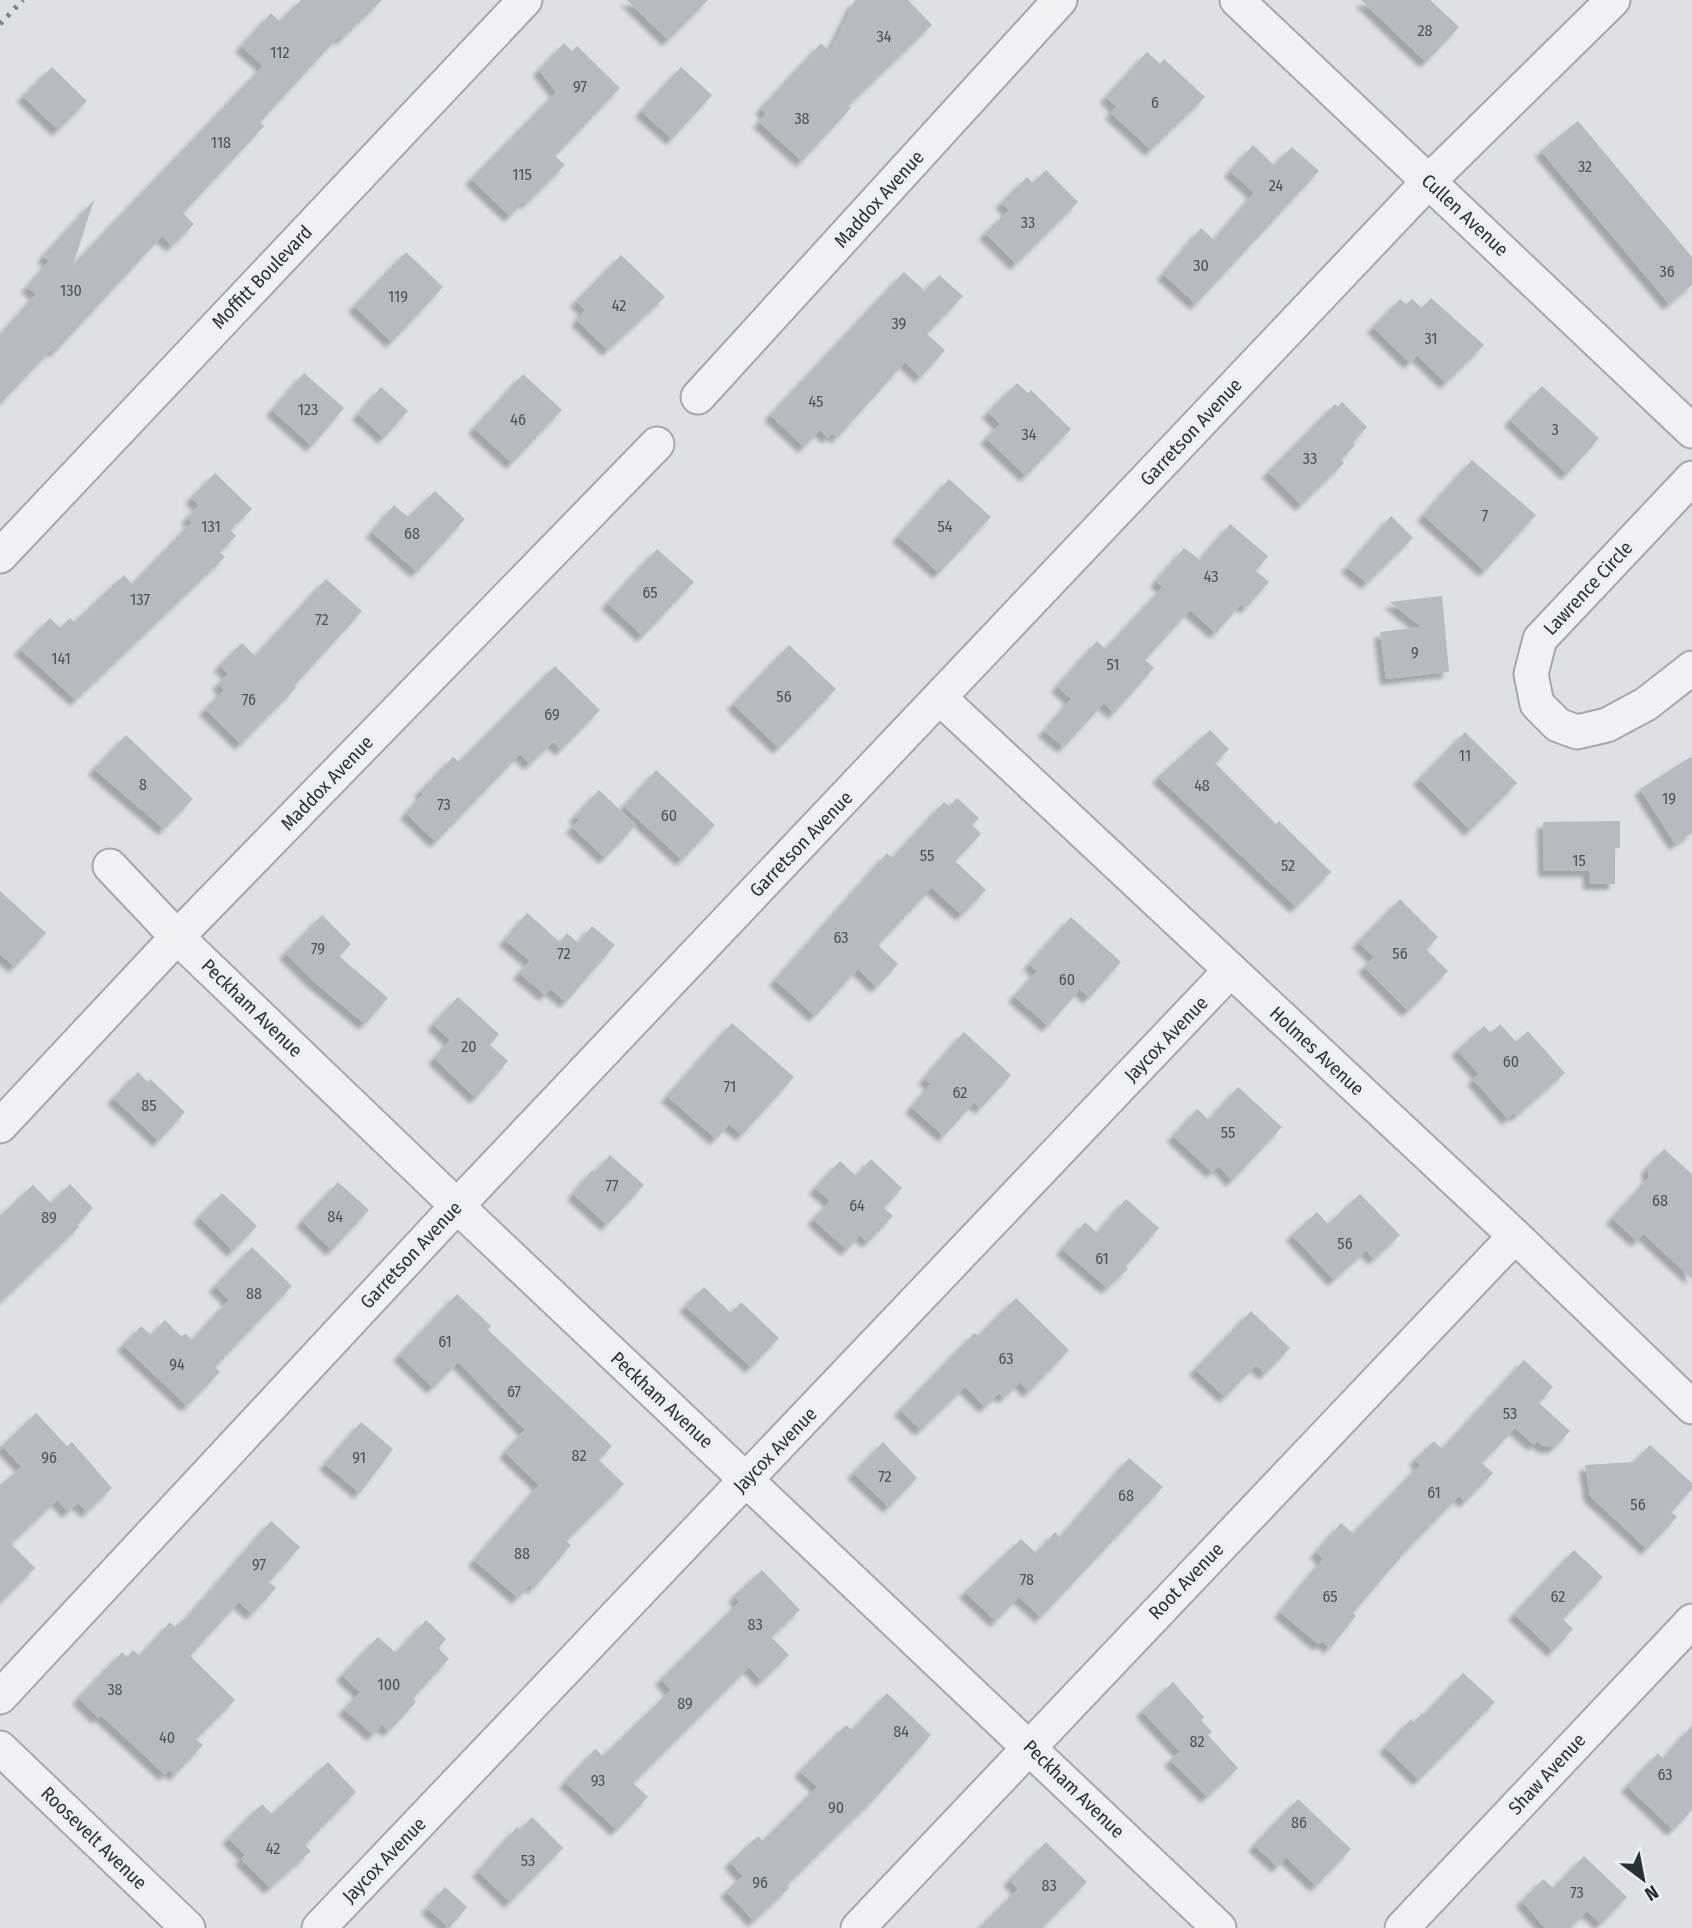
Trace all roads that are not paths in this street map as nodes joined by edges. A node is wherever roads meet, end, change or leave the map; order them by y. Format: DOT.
graph roads {
  1 [pos="525,0"];
  2 [pos="1060,0"];
  3 [pos="1237,0"];
  4 [pos="1613,0"];
  5 [pos="1429,181"];
  6 [pos="698,397"];
  7 [pos="1692,431"];
  8 [pos="657,444"];
  9 [pos="1692,478"];
  10 [pos="0,556"];
  11 [pos="1692,668"];
  12 [pos="940,698"];
  13 [pos="110,866"];
  14 [pos="177,937"];
  15 [pos="1230,971"];
  16 [pos="0,1126"];
  17 [pos="457,1206"];
  18 [pos="1515,1236"];
  19 [pos="1692,1407"];
  20 [pos="747,1480"];
  21 [pos="1692,1621"];
  22 [pos="0,1697"];
  23 [pos="1029,1747"];
  24 [pos="0,1748"];
  25 [pos="188,1928"];
  26 [pos="319,1928"];
  27 [pos="858,1928"];
  28 [pos="1219,1928"];
  29 [pos="1402,1928"];
  1 -- 10 [label="street, Moffitt Boulevard"];
  2 -- 6 [label="street, Maddox Avenue"];
  3 -- 5 [label="street, Cullen Avenue"];
  4 -- 5 [label="street, Garretson Avenue"];
  5 -- 7 [label="street, Cullen Avenue"];
  5 -- 12 [label="street, Garretson Avenue"];
  8 -- 14 [label="street, Maddox Avenue"];
  9 -- 11 [label="street, Lawrence Circle"];
  12 -- 15 [label="street, Holmes Avenue"];
  12 -- 17 [label="street, Garretson Avenue"];
  13 -- 14 [label="street, Peckham Avenue"];
  14 -- 16 [label="street, Maddox Avenue"];
  14 -- 17 [label="street, Peckham Avenue"];
  15 -- 18 [label="street, Holmes Avenue"];
  15 -- 20 [label="street, Jaycox Avenue"];
  17 -- 20 [label="street, Peckham Avenue"];
  17 -- 22 [label="street, Garretson Avenue"];
  18 -- 19 [label="street, Holmes Avenue"];
  18 -- 23 [label="street, Root Avenue"];
  20 -- 23 [label="street, Peckham Avenue"];
  20 -- 26 [label="street, Jaycox Avenue"];
  21 -- 29 [label="street, Shaw Avenue"];
  23 -- 27 [label="street, Root Avenue"];
  23 -- 28 [label="street, Peckham Avenue"];
  24 -- 25 [label="street, Roosevelt Avenue"];
}
